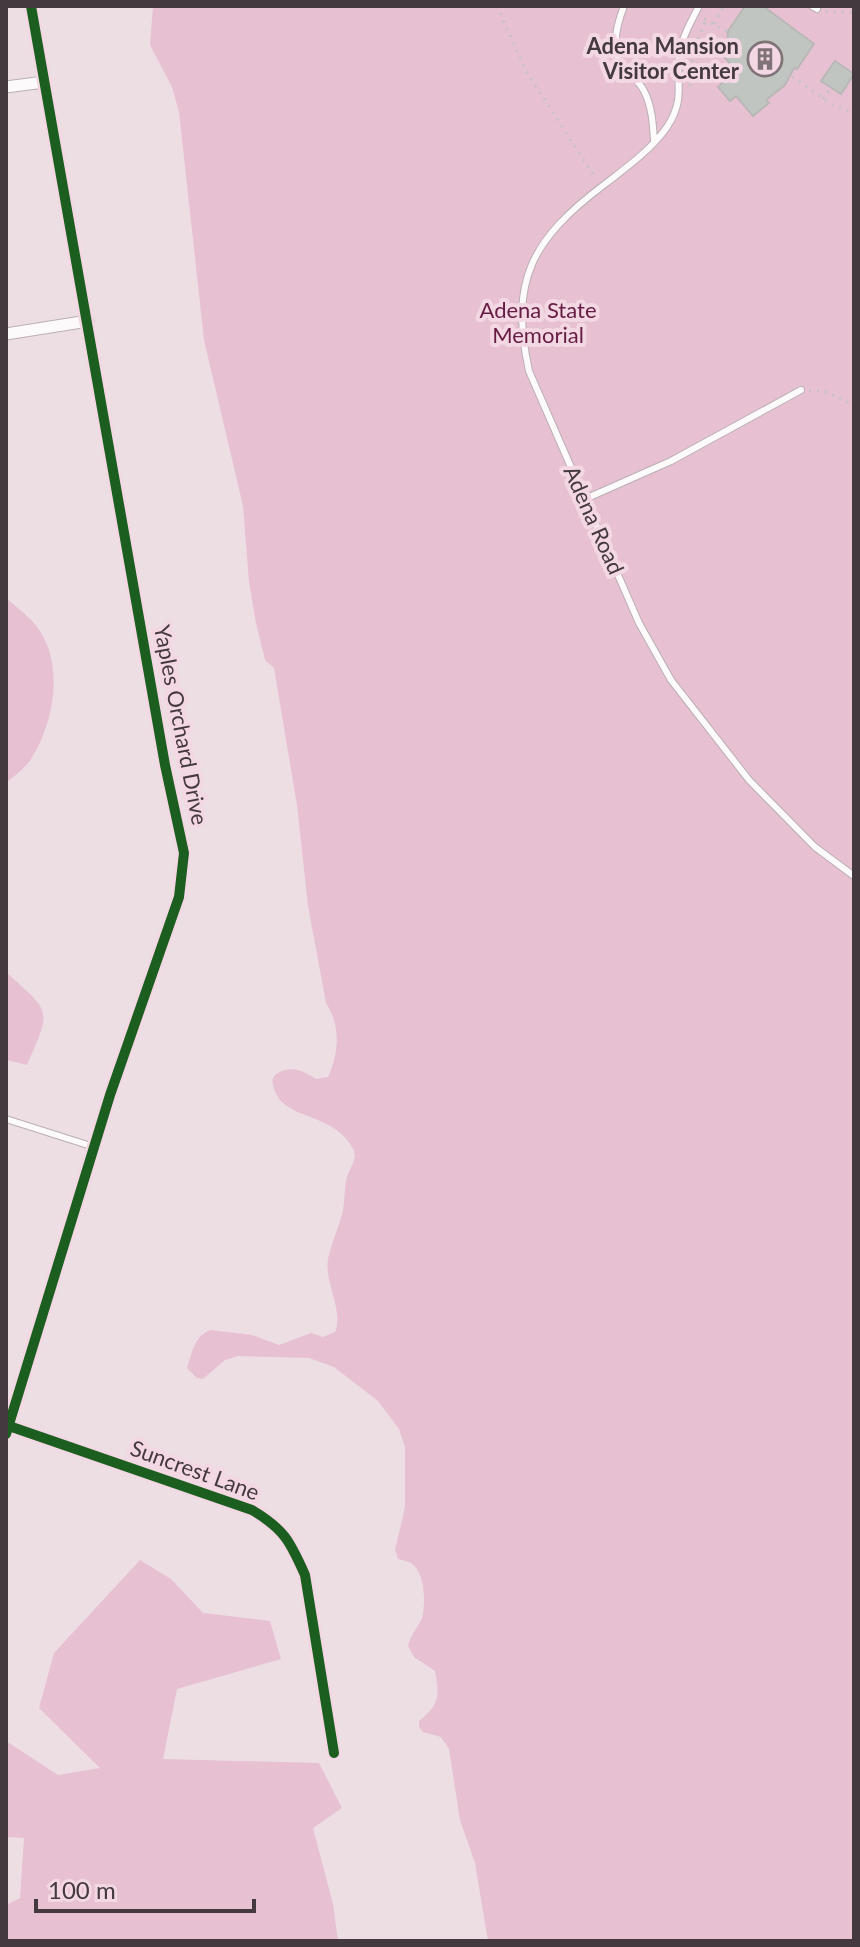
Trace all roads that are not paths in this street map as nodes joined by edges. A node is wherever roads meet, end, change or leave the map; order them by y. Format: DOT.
graph roads {
  1 [pos="31,6"];
  2 [pos="624,6"];
  3 [pos="699,6"];
  4 [pos="678,67"];
  5 [pos="630,73"];
  6 [pos="44,82"];
  7 [pos="6,87"];
  8 [pos="654,141"];
  9 [pos="88,321"];
  10 [pos="6,334"];
  11 [pos="801,390"];
  12 [pos="585,499"];
  13 [pos="854,876"];
  14 [pos="6,1119"];
  15 [pos="94,1147"];
  16 [pos="7,1430"];
  17 [pos="334,1753"];
  1 -- 6 [label="street, Yaples Orchard Drive"];
  2 -- 5 [label="lane"];
  3 -- 4 [label="lane, Adena Road"];
  4 -- 5 [label="lane"];
  4 -- 8 [label="lane, Adena Road"];
  5 -- 8 [label="lane"];
  6 -- 7 [label="street"];
  6 -- 9 [label="street, Yaples Orchard Drive"];
  8 -- 12 [label="lane, Adena Road"];
  9 -- 10 [label="street"];
  9 -- 15 [label="street, Yaples Orchard Drive"];
  11 -- 12 [label="lane"];
  12 -- 13 [label="lane, Adena Road"];
  14 -- 15 [label="lane"];
  15 -- 16 [label="street, Yaples Orchard Drive"];
  16 -- 17 [label="street, Suncrest Lane"];
}
